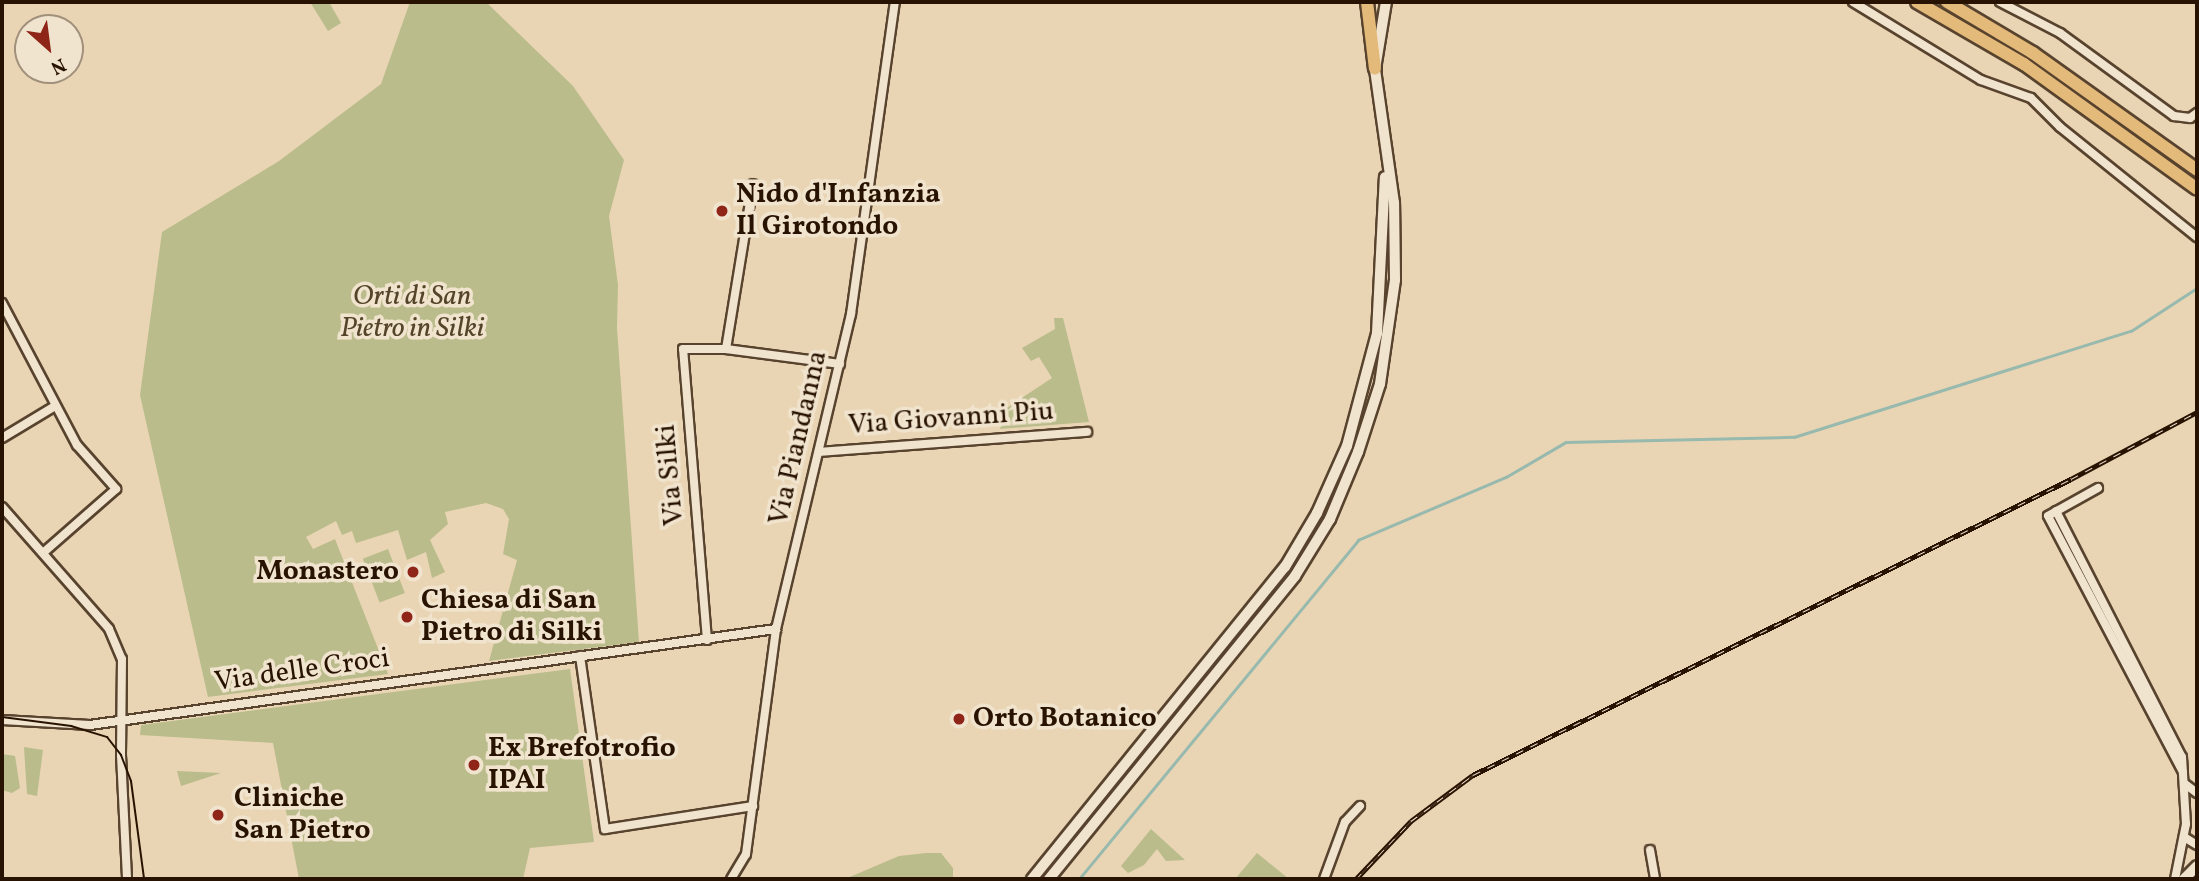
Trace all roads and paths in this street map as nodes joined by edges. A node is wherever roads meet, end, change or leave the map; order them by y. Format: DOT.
graph roads {
  1 [pos="895,2"];
  2 [pos="1367,2"];
  3 [pos="1386,2"];
  4 [pos="1853,2"];
  5 [pos="1917,2"];
  6 [pos="1947,2"];
  7 [pos="2000,2"];
  8 [pos="1376,69"];
  9 [pos="2197,113"];
  10 [pos="1386,160"];
  11 [pos="2197,170"];
  12 [pos="753,184"];
  13 [pos="2197,189"];
  14 [pos="2197,237"];
  15 [pos="2,303"];
  16 [pos="726,349"];
  17 [pos="840,364"];
  18 [pos="55,406"];
  19 [pos="1087,432"];
  20 [pos="2,438"];
  21 [pos="819,452"];
  22 [pos="2098,488"];
  23 [pos="2,507"];
  24 [pos="44,552"];
  25 [pos="776,629"];
  26 [pos="707,640"];
  27 [pos="580,656"];
  28 [pos="125,718"];
  29 [pos="2,720"];
  30 [pos="2185,784"];
  31 [pos="2197,793"];
  32 [pos="753,806"];
  33 [pos="1360,806"];
  34 [pos="2185,837"];
  35 [pos="2197,845"];
  36 [pos="1650,850"];
  37 [pos="127,879"];
  38 [pos="731,879"];
  39 [pos="1032,879"];
  40 [pos="1049,879"];
  41 [pos="1324,879"];
  42 [pos="1655,879"];
  43 [pos="2175,879"];
  1 -- 17 [label="street, Via Piandanna"];
  2 -- 8 [label="highway"];
  3 -- 8 [label="main road"];
  4 -- 14 [label="street"];
  5 -- 13 [label="highway"];
  6 -- 11 [label="highway"];
  7 -- 9 [label="street"];
  8 -- 10 [label="main road"];
  10 -- 39 [label="main road"];
  10 -- 40 [label="main road"];
  12 -- 16 [label="street"];
  15 -- 18 [label="street"];
  16 -- 17 [label="street, Via Silki"];
  16 -- 26 [label="street, Via Silki"];
  17 -- 21 [label="street, Via Piandanna"];
  18 -- 20 [label="street"];
  18 -- 24 [label="street"];
  19 -- 21 [label="street, Via Giovanni Piu"];
  21 -- 25 [label="street, Via Piandanna"];
  22 -- 30 [label="street"];
  23 -- 24 [label="street"];
  24 -- 28 [label="street"];
  25 -- 26 [label="street, Via delle Croci"];
  25 -- 32 [label="street, Via Piandanna"];
  26 -- 27 [label="street, Via delle Croci"];
  27 -- 28 [label="street, Via delle Croci"];
  27 -- 32 [label="street"];
  28 -- 29 [label="street, Via delle Croci"];
  28 -- 37 [label="street"];
  30 -- 31 [label="street"];
  30 -- 34 [label="street"];
  32 -- 38 [label="street, Via Piandanna"];
  33 -- 41 [label="street"];
  34 -- 35 [label="street"];
  34 -- 43 [label="street"];
  36 -- 42 [label="street"];
}
